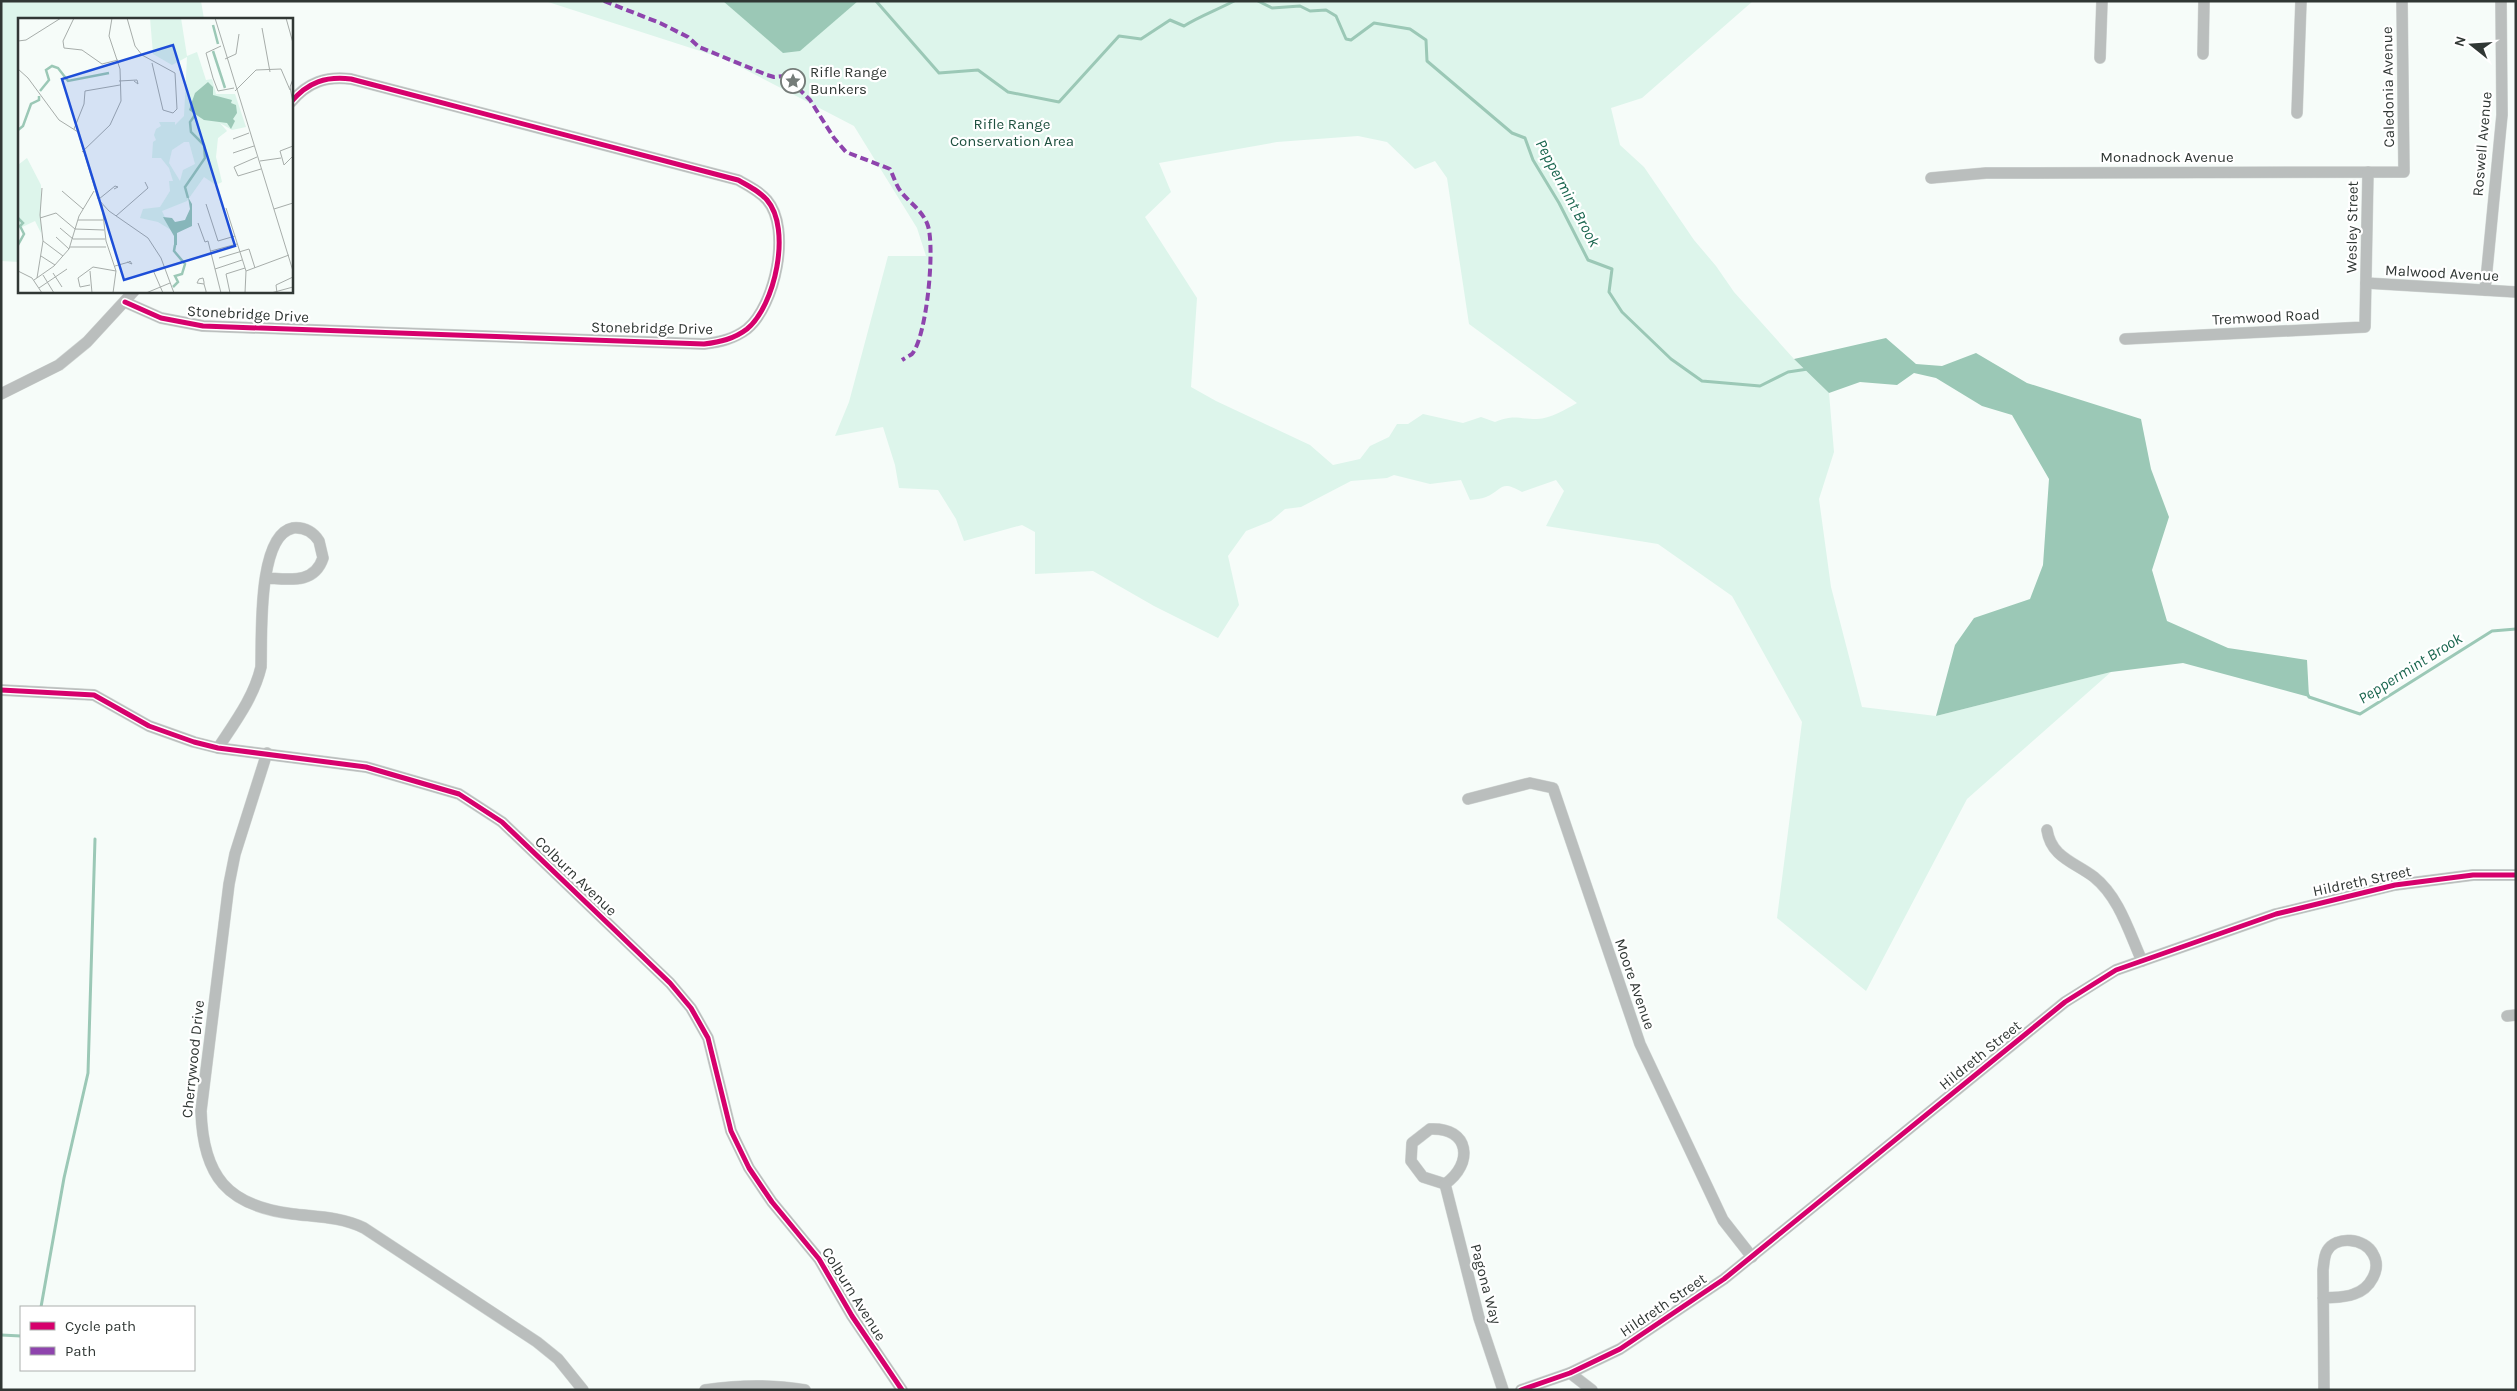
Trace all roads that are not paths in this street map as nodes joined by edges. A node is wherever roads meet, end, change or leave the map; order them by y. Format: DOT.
graph roads {
  1 [pos="2102,1"];
  2 [pos="2204,1"];
  3 [pos="2300,1"];
  4 [pos="2402,1"];
  5 [pos="2501,1"];
  6 [pos="2203,54"];
  7 [pos="2100,58"];
  8 [pos="292,101"];
  9 [pos="2297,113"];
  10 [pos="2368,172"];
  11 [pos="2404,172"];
  12 [pos="1931,178"];
  13 [pos="2366,283"];
  14 [pos="2485,290"];
  15 [pos="133,292"];
  16 [pos="2516,292"];
  17 [pos="125,302"];
  18 [pos="2125,339"];
  19 [pos="1,394"];
  20 [pos="266,578"];
  21 [pos="1,690"];
  22 [pos="218,748"];
  23 [pos="267,753"];
  24 [pos="1468,799"];
  25 [pos="2047,830"];
  26 [pos="2516,875"];
  27 [pos="2142,961"];
  28 [pos="1445,1184"];
  29 [pos="1752,1257"];
  30 [pos="2323,1298"];
  31 [pos="1570,1373"];
  32 [pos="583,1390"];
  33 [pos="705,1390"];
  34 [pos="805,1390"];
  35 [pos="902,1390"];
  36 [pos="1503,1390"];
  37 [pos="1521,1390"];
  38 [pos="1592,1390"];
  39 [pos="2324,1390"];
  1 -- 7 [label="street"];
  2 -- 6 [label="street"];
  3 -- 9 [label="street"];
  4 -- 11 [label="street, Caledonia Avenue"];
  5 -- 14 [label="street, Roswell Avenue"];
  8 -- 17 [label="street, Stonebridge Drive"];
  10 -- 11 [label="street, Monadnock Avenue"];
  10 -- 12 [label="street, Monadnock Avenue"];
  10 -- 13 [label="street, Wesley Street"];
  13 -- 14 [label="street, Malwood Avenue"];
  13 -- 18 [label="street, Tremwood Road"];
  14 -- 16 [label="street, Malwood Avenue"];
  15 -- 17 [label="street"];
  17 -- 19 [label="street"];
  20 -- 20 [label="street"];
  20 -- 22 [label="street"];
  21 -- 22 [label="street, Colburn Avenue"];
  22 -- 23 [label="street, Colburn Avenue"];
  23 -- 32 [label="street, Cherrywood Drive"];
  23 -- 35 [label="street, Colburn Avenue"];
  24 -- 29 [label="street, Moore Avenue"];
  25 -- 27 [label="street"];
  26 -- 27 [label="street, Hildreth Street"];
  27 -- 29 [label="street, Hildreth Street"];
  28 -- 28 [label="street"];
  28 -- 36 [label="street, Pagona Way"];
  29 -- 31 [label="street, Hildreth Street"];
  30 -- 30 [label="street"];
  30 -- 39 [label="street"];
  31 -- 37 [label="street, Hildreth Street"];
  31 -- 38 [label="street"];
  33 -- 34 [label="street"];
}
